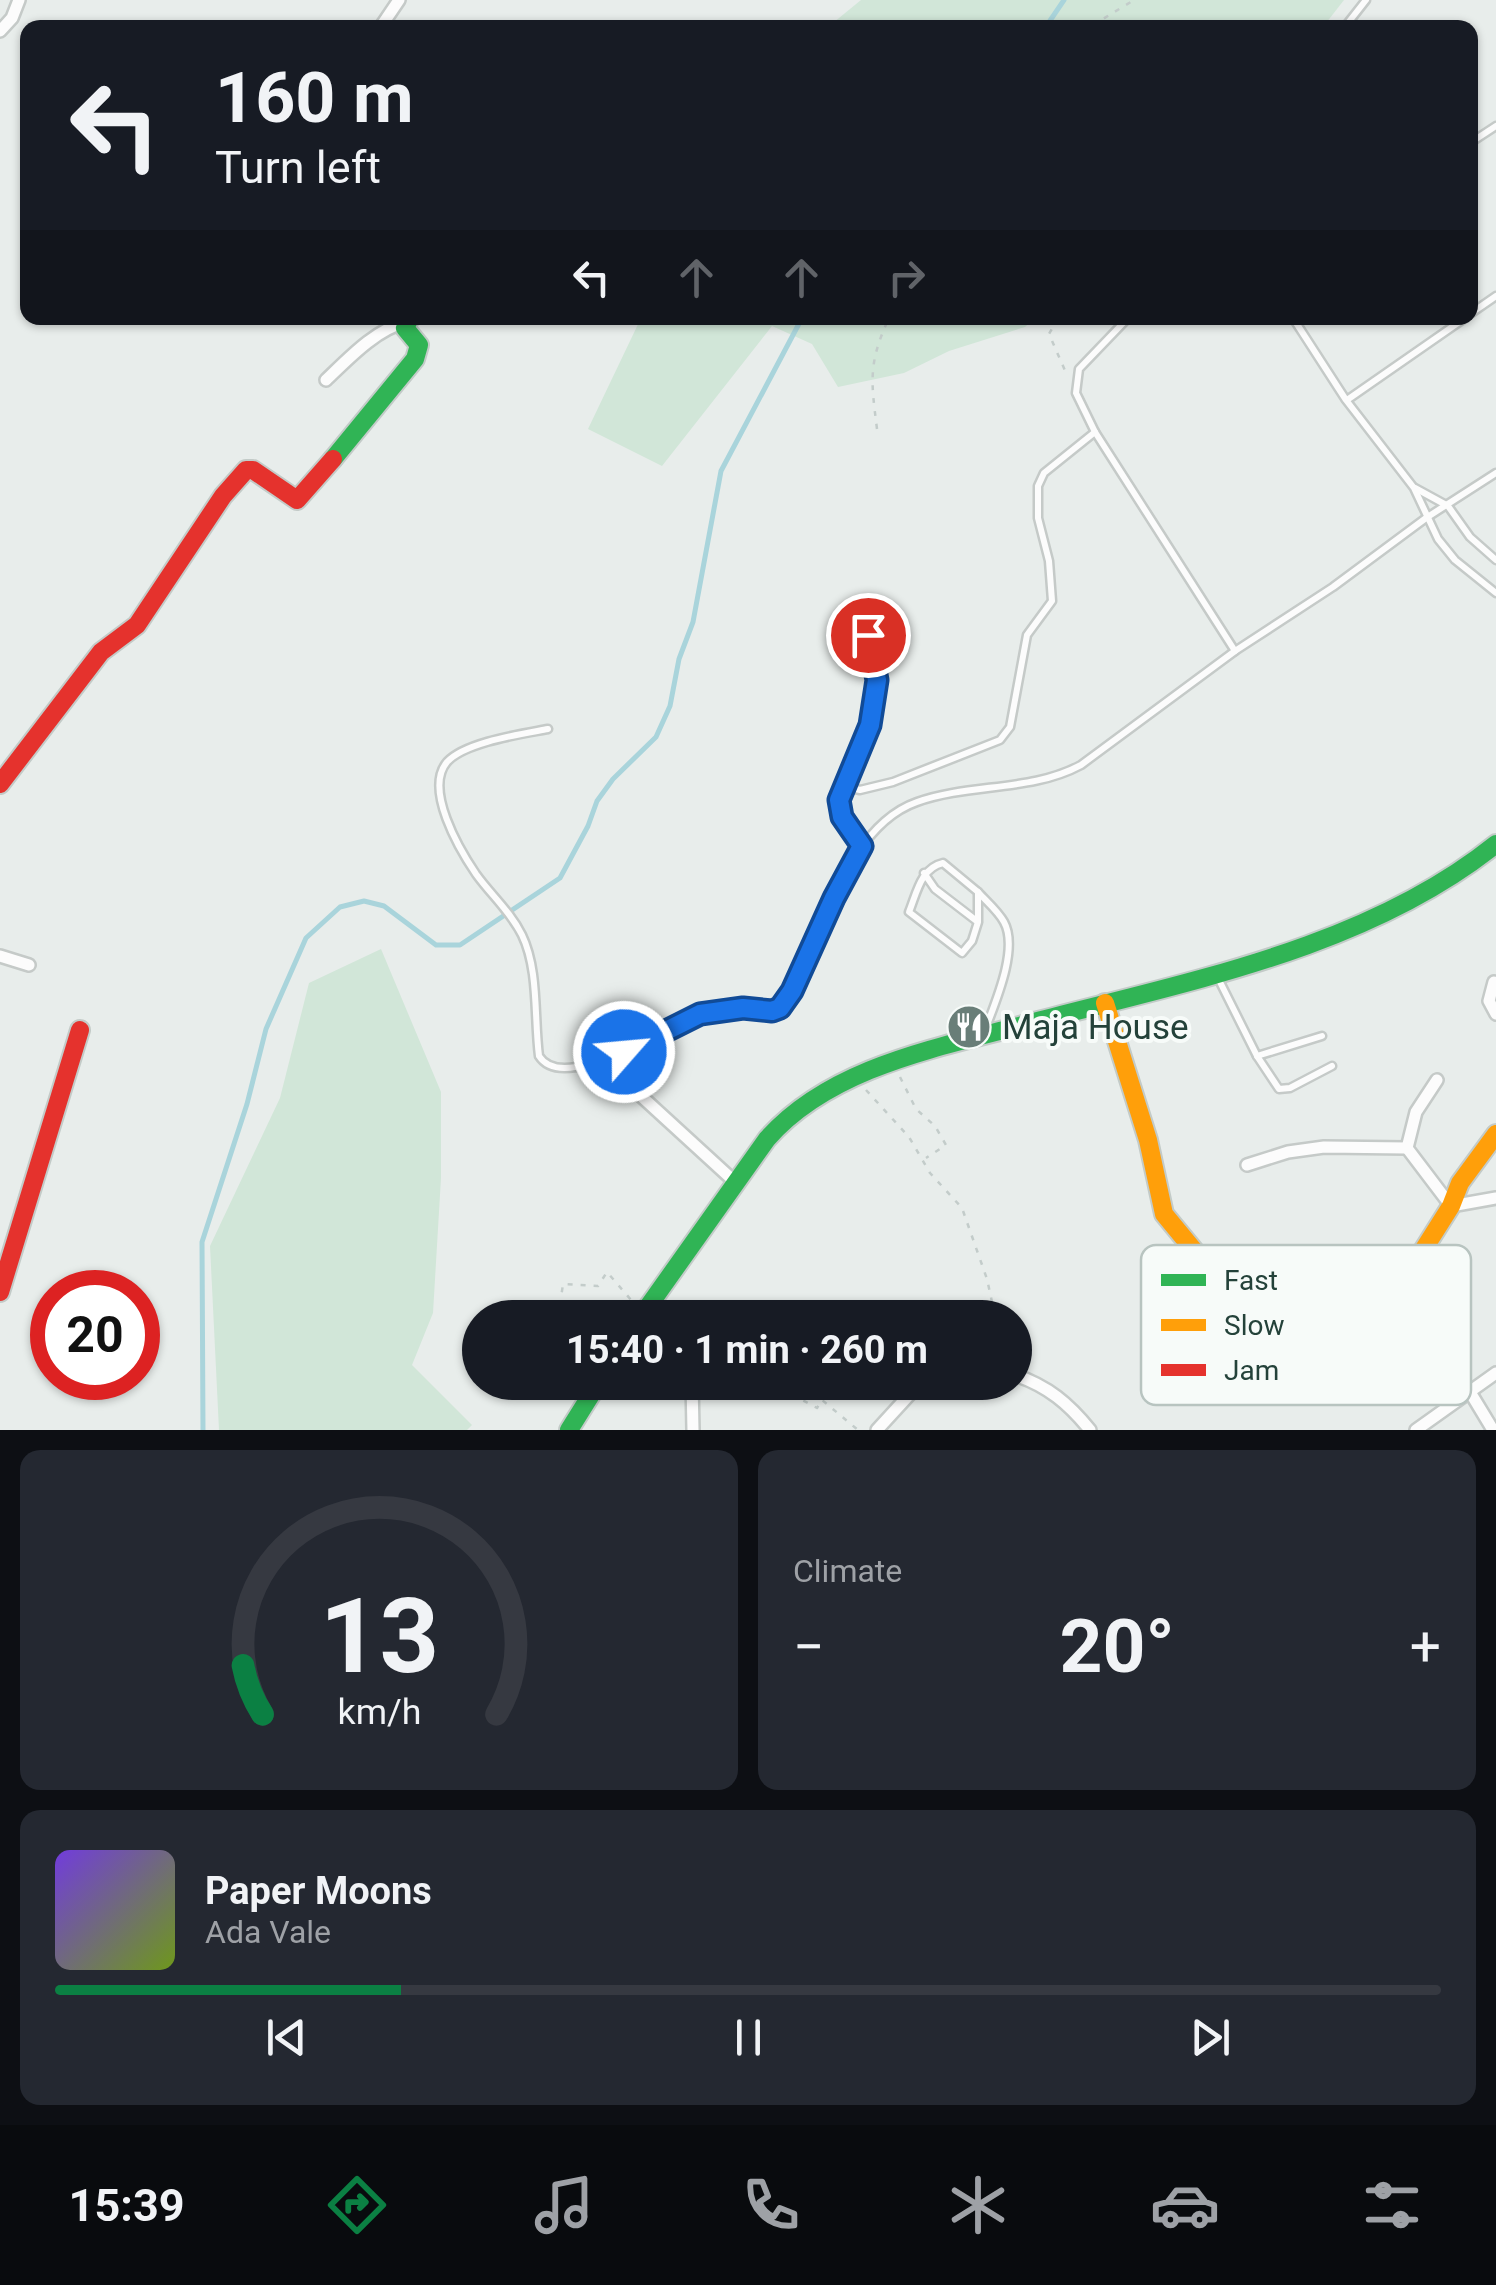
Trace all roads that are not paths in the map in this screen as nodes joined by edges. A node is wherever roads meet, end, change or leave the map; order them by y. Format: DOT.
graph roads {
  1 [pos="19,0"];
  2 [pos="1366,0"];
  3 [pos="1350,20"];
  4 [pos="0,31"];
  5 [pos="395,325"];
  6 [pos="406,325"];
  7 [pos="1121,325"];
  8 [pos="1298,325"];
  9 [pos="1454,325"];
  10 [pos="326,380"];
  11 [pos="1346,400"];
  12 [pos="1095,432"];
  13 [pos="1496,473"];
  14 [pos="1414,488"];
  15 [pos="1448,506"];
  16 [pos="1426,518"];
  17 [pos="1496,560"];
  18 [pos="1496,593"];
  19 [pos="855,608"];
  20 [pos="1235,651"];
  21 [pos="548,729"];
  22 [pos="0,784"];
  23 [pos="846,786"];
  24 [pos="1496,844"];
  25 [pos="862,846"];
  26 [pos="924,873"];
  27 [pos="978,892"];
  28 [pos="978,922"];
  29 [pos="0,956"];
  30 [pos="29,965"];
  31 [pos="1215,972"];
  32 [pos="1494,982"];
  33 [pos="1105,1004"];
  34 [pos="1496,1014"];
  35 [pos="80,1030"];
  36 [pos="983,1036"];
  37 [pos="1322,1036"];
  38 [pos="1257,1056"];
  39 [pos="1332,1066"];
  40 [pos="1437,1080"];
  41 [pos="640,1095"];
  42 [pos="1496,1134"];
  43 [pos="1408,1148"];
  44 [pos="1247,1165"];
  45 [pos="736,1182"];
  46 [pos="1496,1198"];
  47 [pos="1451,1206"];
  48 [pos="1190,1245"];
  49 [pos="1426,1245"];
  50 [pos="0,1292"];
  51 [pos="652,1300"];
  52 [pos="1496,1373"];
  53 [pos="1032,1381"];
  54 [pos="1471,1391"];
  55 [pos="1471,1394"];
  56 [pos="587,1400"];
  57 [pos="692,1400"];
  58 [pos="904,1400"];
  59 [pos="1452,1405"];
  60 [pos="568,1430"];
  61 [pos="692,1430"];
  62 [pos="877,1430"];
  63 [pos="1090,1430"];
  64 [pos="1416,1430"];
  65 [pos="1493,1430"];
  1 -- 4 [label="street"];
  2 -- 3 [label="lane"];
  5 -- 10 [label="street"];
  6 -- 22 [label="street"];
  7 -- 12 [label="lane"];
  8 -- 11 [label="lane"];
  9 -- 11 [label="lane"];
  11 -- 14 [label="lane"];
  12 -- 20 [label="lane"];
  12 -- 23 [label="lane"];
  13 -- 15 [label="lane"];
  14 -- 15 [label="lane"];
  14 -- 16 [label="lane"];
  15 -- 16 [label="lane"];
  15 -- 17 [label="lane"];
  16 -- 18 [label="lane"];
  16 -- 20 [label="lane"];
  19 -- 23 [label="lane"];
  20 -- 25 [label="lane"];
  21 -- 25 [label="lane"];
  23 -- 25 [label="lane"];
  24 -- 31 [label="street"];
  26 -- 27 [label="lane"];
  26 -- 28 [label="lane"];
  26 -- 28 [label="lane"];
  27 -- 28 [label="lane"];
  27 -- 36 [label="lane"];
  29 -- 30 [label="street"];
  31 -- 33 [label="street"];
  31 -- 38 [label="lane"];
  32 -- 34 [label="street"];
  33 -- 36 [label="street"];
  33 -- 48 [label="street"];
  35 -- 50 [label="street"];
  36 -- 45 [label="street"];
  37 -- 38 [label="lane"];
  38 -- 39 [label="lane"];
  40 -- 43 [label="street"];
  41 -- 45 [label="street"];
  42 -- 47 [label="street"];
  43 -- 44 [label="street"];
  43 -- 47 [label="street"];
  45 -- 51 [label="street"];
  46 -- 47 [label="street"];
  47 -- 49 [label="street"];
  52 -- 54 [label="street"];
  53 -- 63 [label="street"];
  55 -- 65 [label="street"];
  56 -- 60 [label="street"];
  57 -- 61 [label="street"];
  58 -- 62 [label="street"];
  59 -- 64 [label="street"];
}
